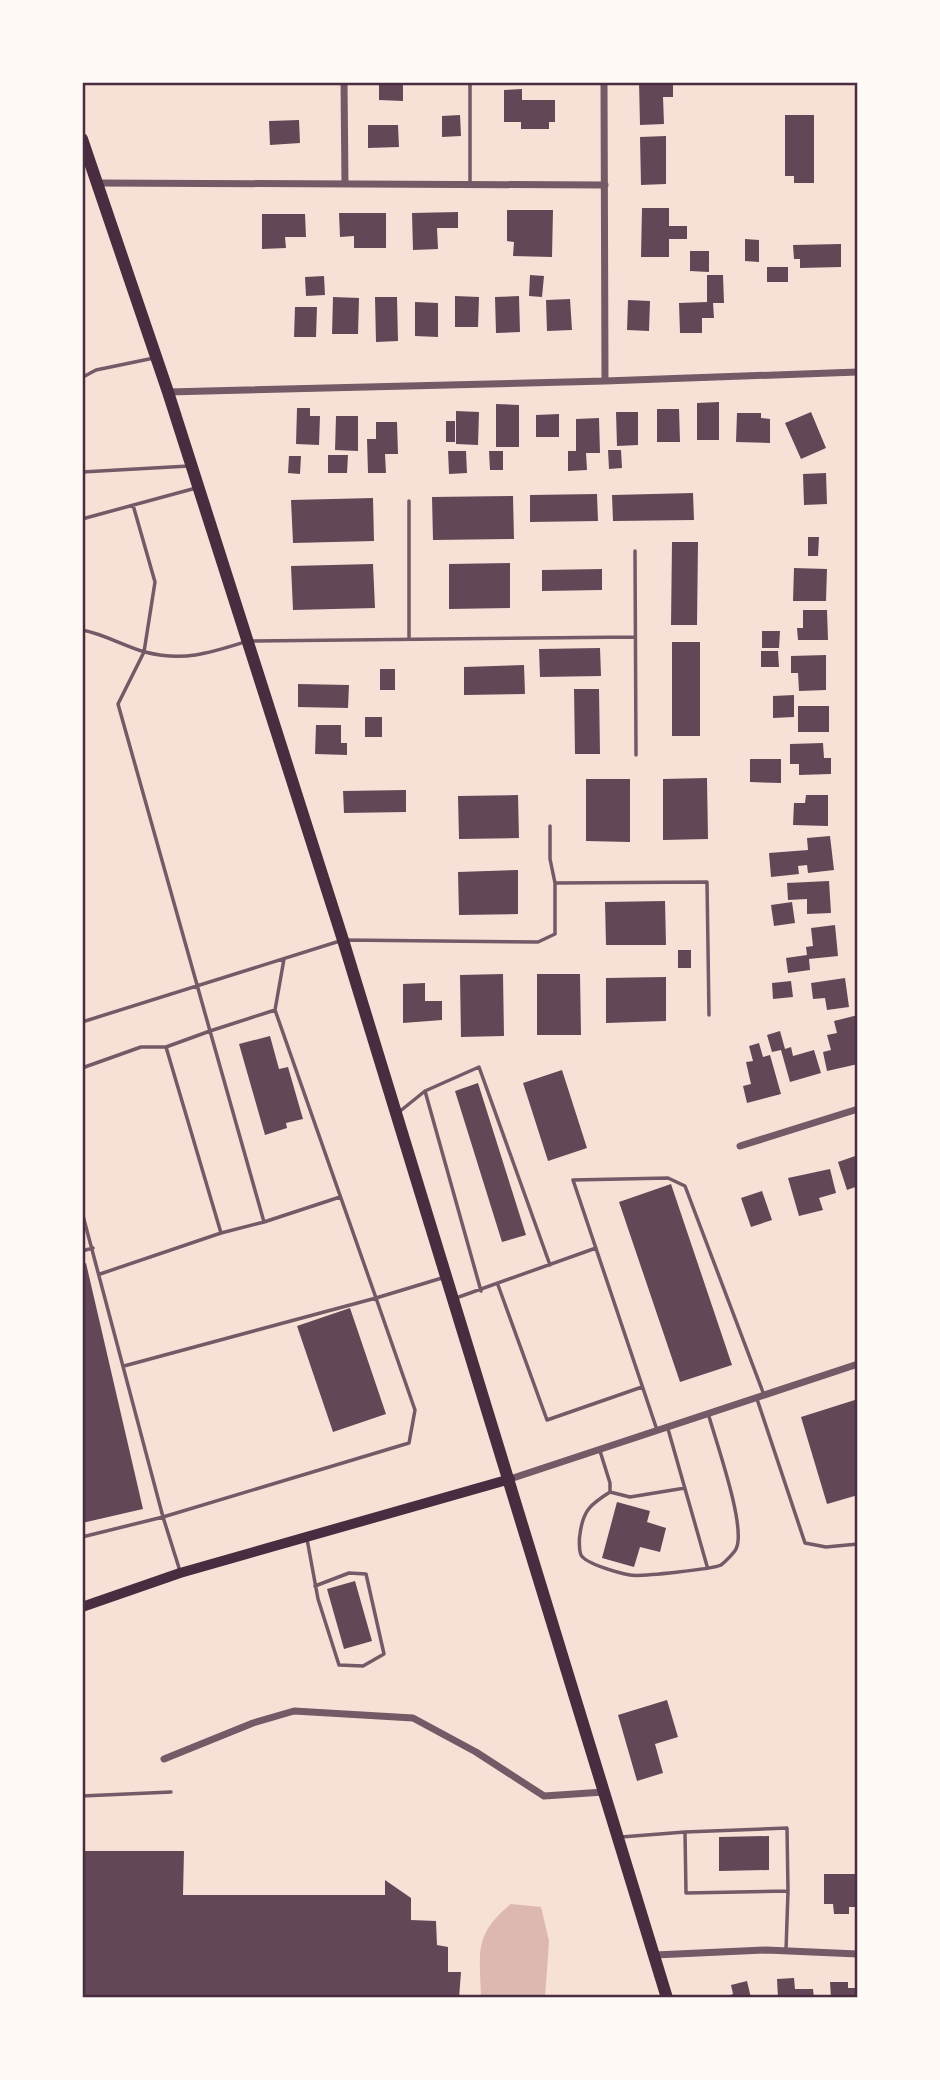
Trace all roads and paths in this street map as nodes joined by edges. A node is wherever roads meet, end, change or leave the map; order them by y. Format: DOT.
graph roads {
  1 [pos="344,82"];
  2 [pos="470,82"];
  3 [pos="604,82"];
  4 [pos="82,139"];
  5 [pos="97,183"];
  6 [pos="345,184"];
  7 [pos="470,184"];
  8 [pos="605,185"];
  9 [pos="156,358"];
  10 [pos="858,372"];
  11 [pos="605,382"];
  12 [pos="168,391"];
  13 [pos="82,431"];
  14 [pos="191,466"];
  15 [pos="82,472"];
  16 [pos="198,488"];
  17 [pos="409,501"];
  18 [pos="133,505"];
  19 [pos="82,519"];
  20 [pos="635,551"];
  21 [pos="82,630"];
  22 [pos="635,637"];
  23 [pos="409,639"];
  24 [pos="247,641"];
  25 [pos="144,652"];
  26 [pos="636,755"];
  27 [pos="550,826"];
  28 [pos="555,883"];
  29 [pos="343,940"];
  30 [pos="285,959"];
  31 [pos="197,986"];
  32 [pos="275,1010"];
  33 [pos="709,1015"];
  34 [pos="82,1022"];
  35 [pos="210,1031"];
  36 [pos="166,1047"];
  37 [pos="82,1068"];
  38 [pos="425,1091"];
  39 [pos="858,1109"];
  40 [pos="397,1113"];
  41 [pos="740,1146"];
  42 [pos="340,1197"];
  43 [pos="82,1212"];
  44 [pos="264,1222"];
  45 [pos="221,1233"];
  46 [pos="93,1248"];
  47 [pos="596,1248"];
  48 [pos="82,1251"];
  49 [pos="550,1265"];
  50 [pos="100,1274"];
  51 [pos="447,1277"];
  52 [pos="498,1284"];
  53 [pos="481,1291"];
  54 [pos="376,1298"];
  55 [pos="454,1299"];
  56 [pos="858,1364"];
  57 [pos="124,1366"];
  58 [pos="642,1387"];
  59 [pos="760,1396"];
  60 [pos="708,1413"];
  61 [pos="668,1427"];
  62 [pos="657,1430"];
  63 [pos="599,1449"];
  64 [pos="510,1479"];
  65 [pos="685,1488"];
  66 [pos="610,1492"];
  67 [pos="163,1517"];
  68 [pos="82,1537"];
  69 [pos="307,1537"];
  70 [pos="858,1544"];
  71 [pos="707,1567"];
  72 [pos="180,1573"];
  73 [pos="315,1586"];
  74 [pos="82,1607"];
  75 [pos="164,1759"];
  76 [pos="172,1792"];
  77 [pos="605,1792"];
  78 [pos="82,1796"];
  79 [pos="685,1832"];
  80 [pos="619,1837"];
  81 [pos="788,1891"];
  82 [pos="786,1951"];
  83 [pos="858,1954"];
  84 [pos="655,1955"];
  85 [pos="667,1998"];
  1 -- 6 [label="street"];
  2 -- 7 [label="lane"];
  3 -- 8 [label="street"];
  4 -- 5 [label="main road"];
  5 -- 6 [label="street"];
  5 -- 9 [label="main road"];
  6 -- 7 [label="street"];
  7 -- 8 [label="street"];
  8 -- 11 [label="street"];
  9 -- 12 [label="main road"];
  9 -- 13 [label="lane"];
  10 -- 11 [label="street"];
  11 -- 12 [label="street"];
  12 -- 14 [label="main road"];
  14 -- 15 [label="lane"];
  14 -- 16 [label="main road"];
  16 -- 18 [label="lane"];
  16 -- 24 [label="main road"];
  17 -- 23 [label="lane"];
  18 -- 19 [label="lane"];
  18 -- 25 [label="lane"];
  20 -- 22 [label="lane"];
  21 -- 25 [label="lane"];
  22 -- 23 [label="lane"];
  22 -- 26 [label="lane"];
  23 -- 24 [label="lane"];
  24 -- 25 [label="lane"];
  24 -- 29 [label="main road"];
  25 -- 31 [label="lane"];
  27 -- 28 [label="lane"];
  28 -- 29 [label="lane"];
  28 -- 33 [label="lane"];
  29 -- 30 [label="lane"];
  29 -- 40 [label="main road"];
  30 -- 31 [label="lane"];
  30 -- 32 [label="lane"];
  31 -- 34 [label="lane"];
  31 -- 35 [label="lane"];
  32 -- 35 [label="lane"];
  32 -- 42 [label="lane"];
  35 -- 36 [label="lane"];
  35 -- 44 [label="lane"];
  36 -- 37 [label="lane"];
  36 -- 45 [label="lane"];
  38 -- 40 [label="lane"];
  38 -- 49 [label="lane"];
  38 -- 53 [label="lane"];
  39 -- 41 [label="street"];
  40 -- 51 [label="main road"];
  42 -- 44 [label="lane"];
  42 -- 54 [label="lane"];
  43 -- 46 [label="lane"];
  44 -- 45 [label="lane"];
  45 -- 50 [label="lane"];
  46 -- 48 [label="lane"];
  46 -- 50 [label="lane"];
  47 -- 49 [label="lane"];
  47 -- 58 [label="lane"];
  47 -- 59 [label="lane"];
  49 -- 52 [label="lane"];
  50 -- 57 [label="lane"];
  51 -- 54 [label="lane"];
  51 -- 55 [label="main road"];
  52 -- 53 [label="lane"];
  52 -- 58 [label="lane"];
  53 -- 55 [label="lane"];
  54 -- 57 [label="lane"];
  54 -- 67 [label="lane"];
  55 -- 64 [label="main road"];
  56 -- 59 [label="street"];
  57 -- 67 [label="lane"];
  58 -- 62 [label="lane"];
  59 -- 60 [label="street"];
  59 -- 70 [label="lane"];
  60 -- 61 [label="street"];
  60 -- 71 [label="lane"];
  61 -- 62 [label="street"];
  61 -- 65 [label="lane"];
  62 -- 63 [label="street"];
  63 -- 64 [label="street"];
  63 -- 66 [label="lane"];
  64 -- 69 [label="main road"];
  64 -- 77 [label="main road"];
  65 -- 66 [label="lane"];
  65 -- 71 [label="lane"];
  66 -- 71 [label="lane"];
  67 -- 68 [label="lane"];
  67 -- 72 [label="lane"];
  69 -- 72 [label="main road"];
  69 -- 73 [label="lane"];
  72 -- 74 [label="main road"];
  73 -- 73 [label="lane"];
  75 -- 77 [label="street"];
  76 -- 78 [label="lane"];
  77 -- 80 [label="main road"];
  79 -- 80 [label="lane"];
  79 -- 81 [label="lane"];
  79 -- 81 [label="lane"];
  80 -- 84 [label="main road"];
  81 -- 82 [label="lane"];
  82 -- 83 [label="street"];
  82 -- 84 [label="street"];
  84 -- 85 [label="main road"];
}
